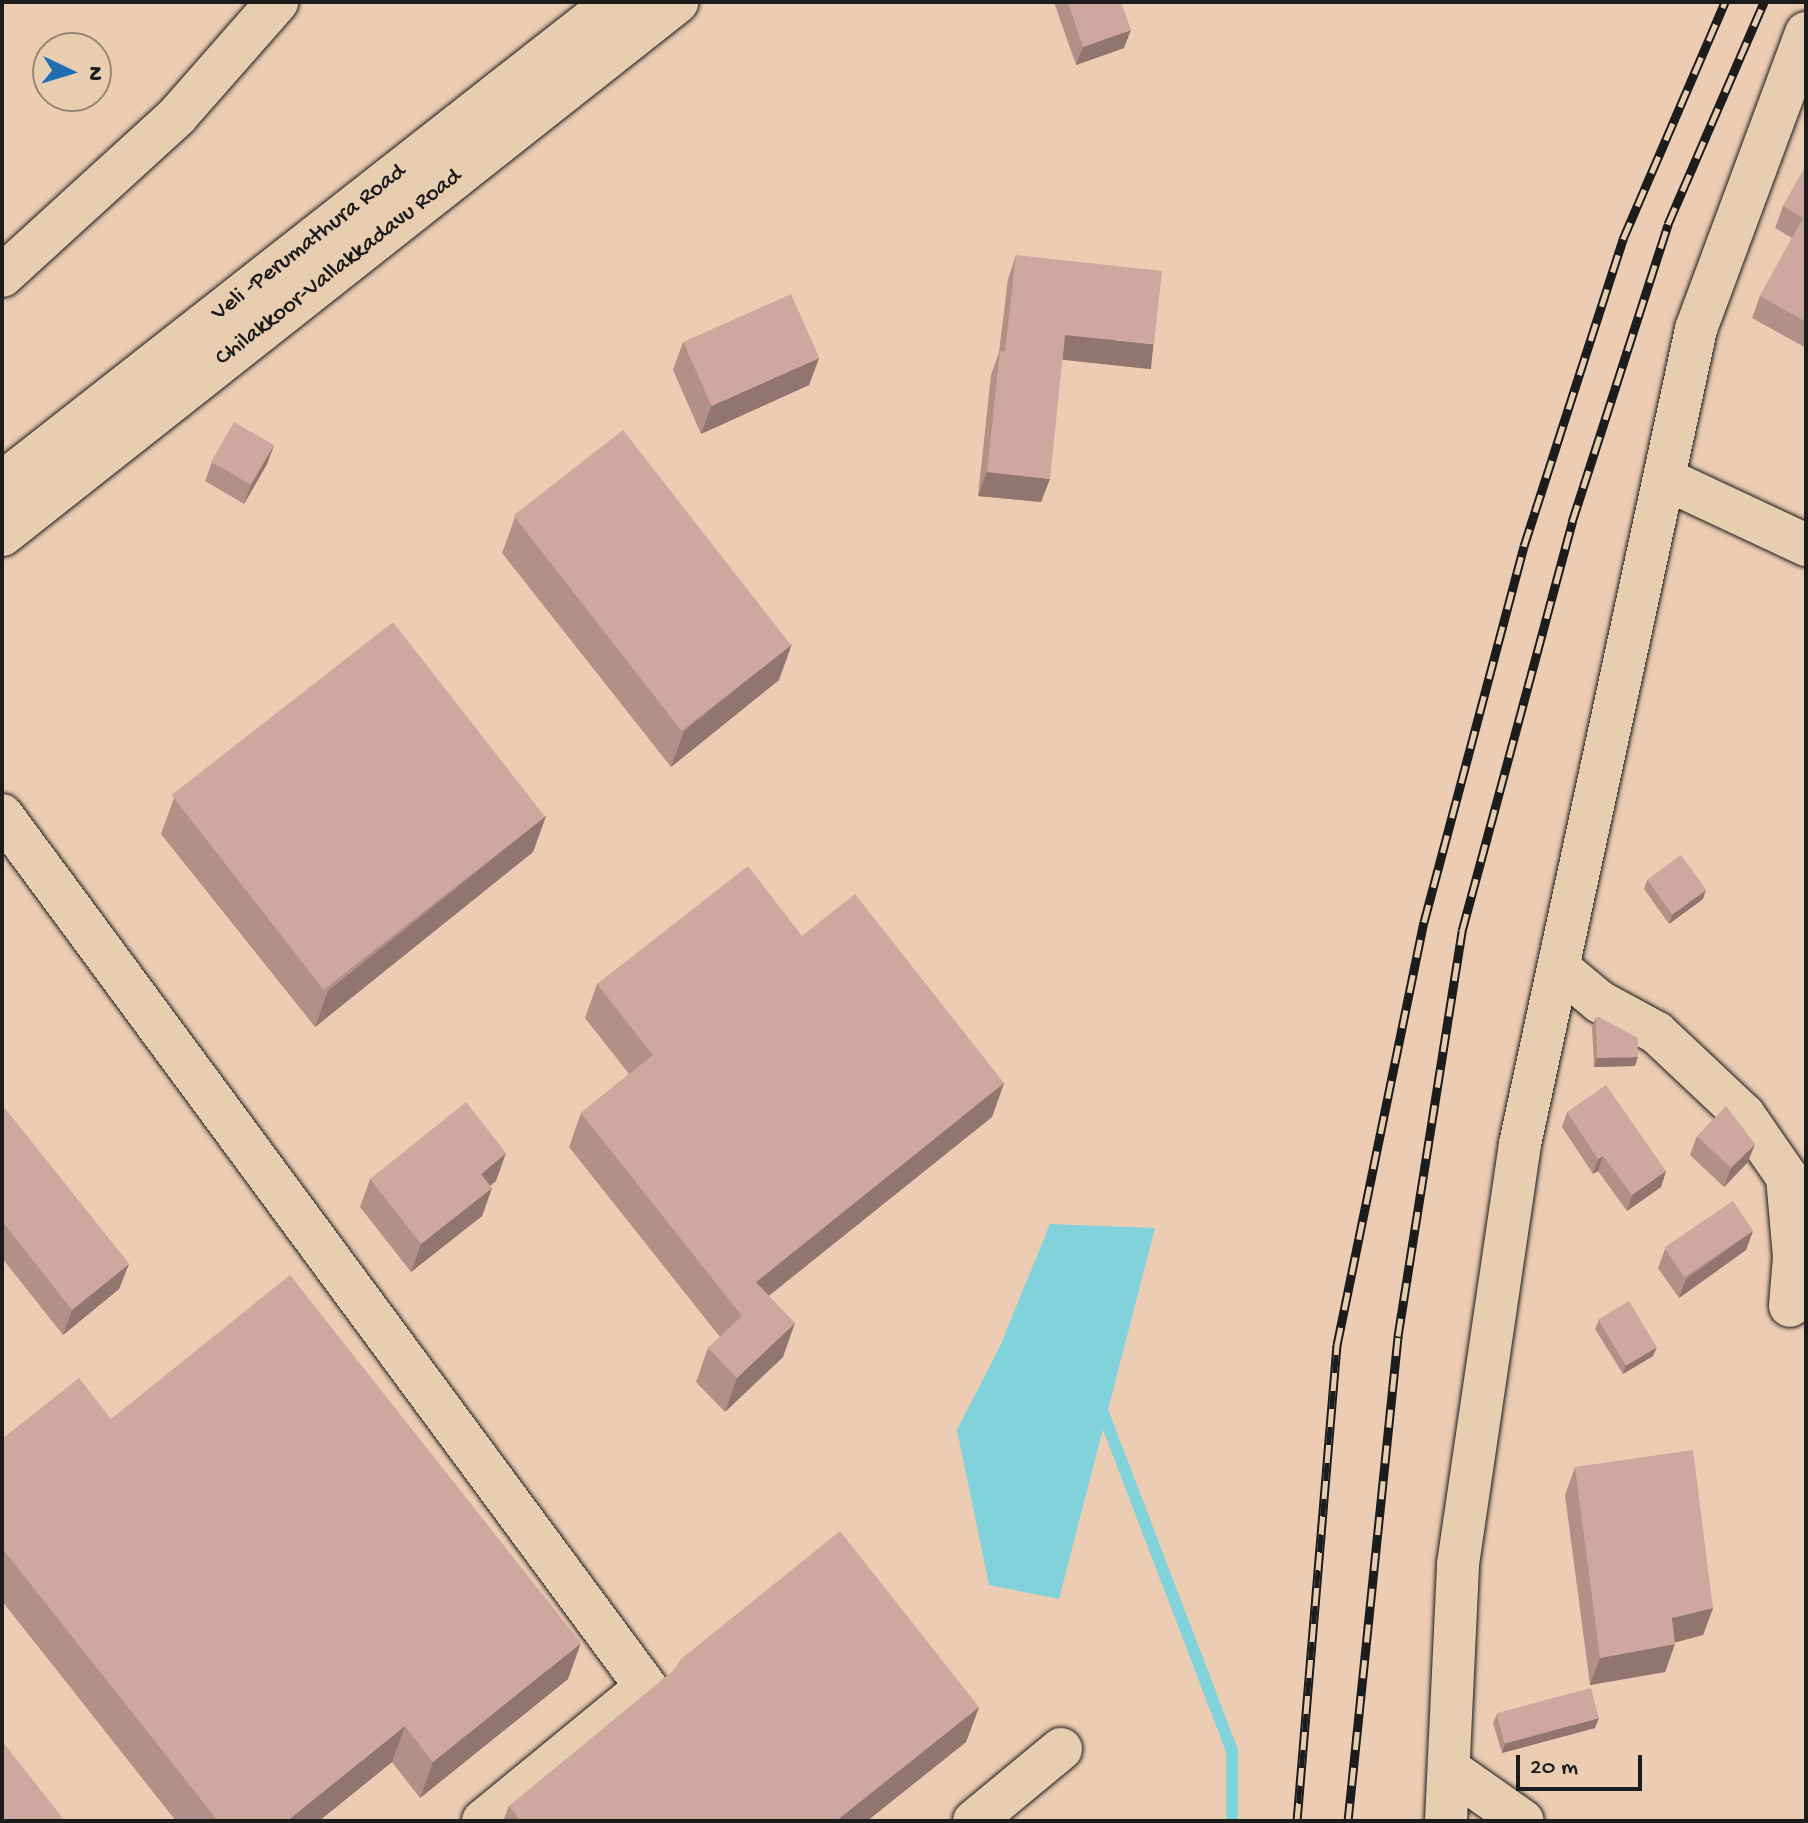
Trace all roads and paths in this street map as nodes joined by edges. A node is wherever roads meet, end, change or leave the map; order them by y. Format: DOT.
graph roads {
  1 [pos="277,2"];
  2 [pos="616,2"];
  3 [pos="676,2"];
  4 [pos="1806,33"];
  5 [pos="2,276"];
  6 [pos="1665,479"];
  7 [pos="2,484"];
  8 [pos="2,534"];
  9 [pos="1806,545"];
  10 [pos="2,815"];
  11 [pos="1559,968"];
  12 [pos="1790,1306"];
  13 [pos="1061,1749"];
  14 [pos="1449,1769"];
  15 [pos="483,1821"];
  16 [pos="974,1821"];
  17 [pos="1446,1821"];
  18 [pos="1523,1821"];
  1 -- 5 [label="street"];
  2 -- 7 [label="main road, Veli -Perumathura Road"];
  3 -- 8 [label="main road, Chilakkoor-Vallakkadavu Road"];
  4 -- 6 [label="street"];
  6 -- 9 [label="street"];
  6 -- 11 [label="street"];
  10 -- 15 [label="street"];
  11 -- 12 [label="street"];
  11 -- 14 [label="street"];
  13 -- 16 [label="street"];
  14 -- 17 [label="street"];
  14 -- 18 [label="street"];
}
